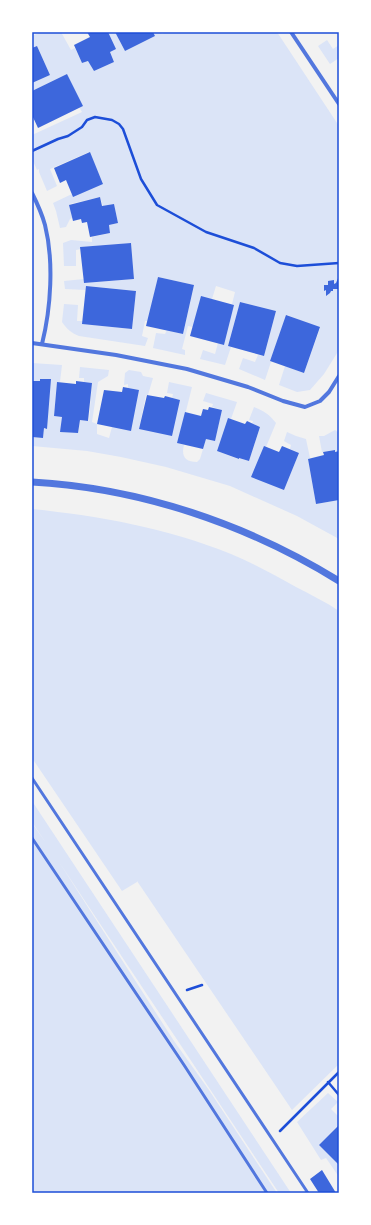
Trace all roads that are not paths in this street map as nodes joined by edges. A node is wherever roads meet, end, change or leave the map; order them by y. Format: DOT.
graph roads {
  1 [pos="291,32"];
  2 [pos="339,104"];
  3 [pos="32,193"];
  4 [pos="32,343"];
  5 [pos="42,344"];
  6 [pos="339,376"];
  7 [pos="32,482"];
  8 [pos="339,581"];
  9 [pos="32,778"];
  10 [pos="32,838"];
  11 [pos="267,1193"];
  12 [pos="308,1193"];
  1 -- 2 [label="street"];
  3 -- 5 [label="street"];
  4 -- 5 [label="street"];
  5 -- 6 [label="street"];
  7 -- 8 [label="street"];
  9 -- 12 [label="lane"];
  10 -- 11 [label="lane"];
}
